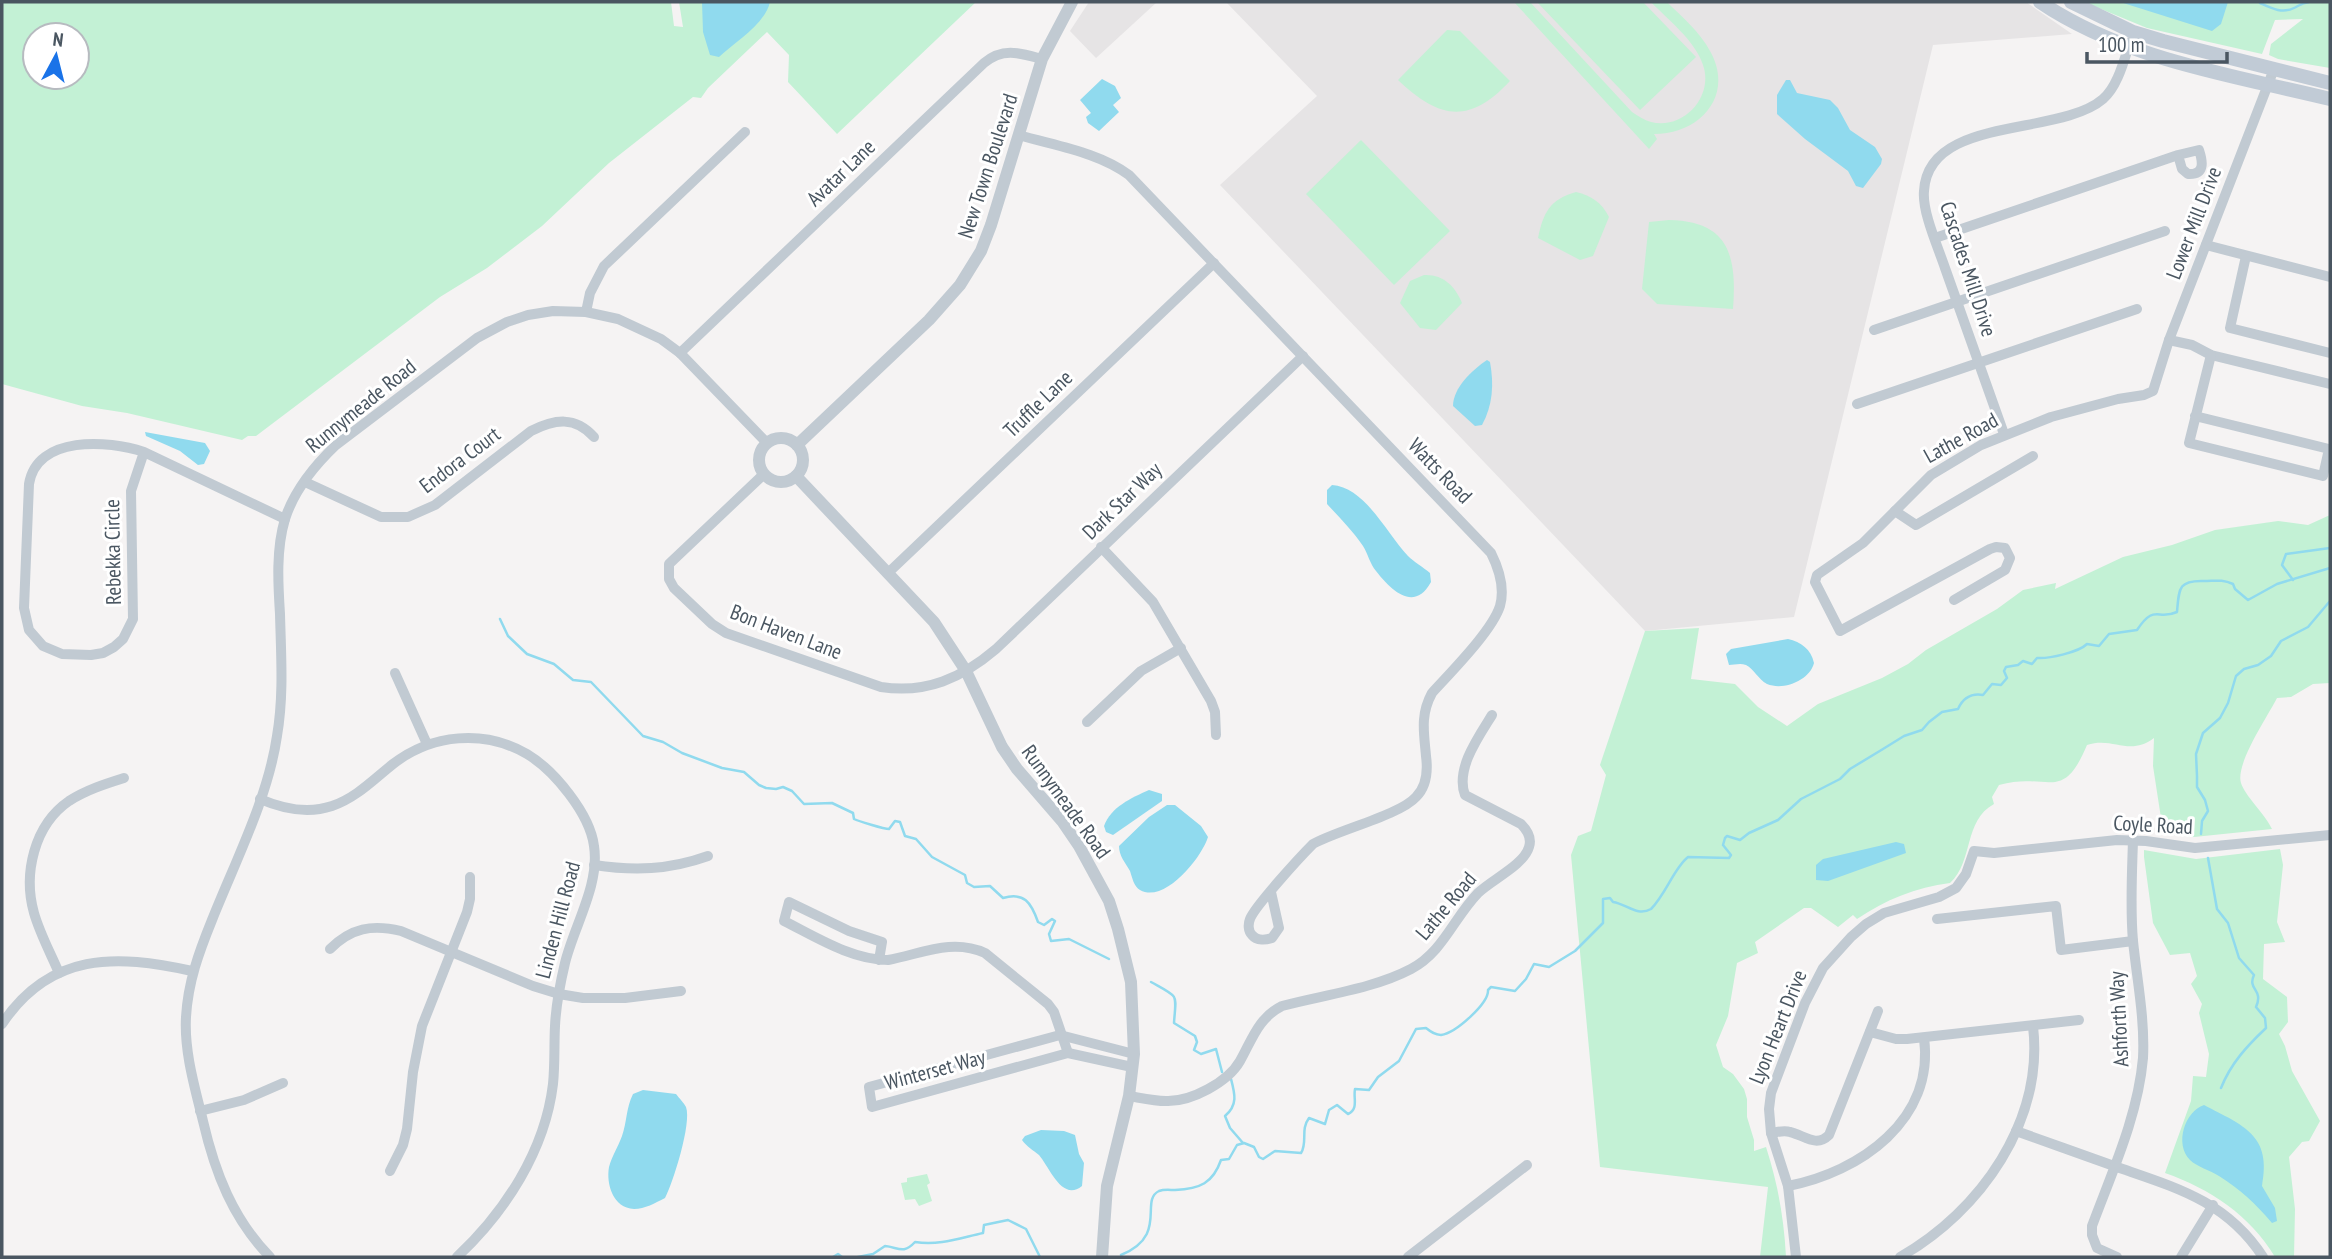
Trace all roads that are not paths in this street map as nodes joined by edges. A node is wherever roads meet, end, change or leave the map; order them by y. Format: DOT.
graph roads {
  1 [pos="1072,2"];
  2 [pos="2040,2"];
  3 [pos="2071,2"];
  4 [pos="2133,32"];
  5 [pos="2128,47"];
  6 [pos="1042,59"];
  7 [pos="2274,69"];
  8 [pos="2330,83"];
  9 [pos="2268,84"];
  10 [pos="2330,99"];
  11 [pos="745,132"];
  12 [pos="1019,135"];
  13 [pos="2178,155"];
  14 [pos="2165,231"];
  15 [pos="1935,238"];
  16 [pos="2206,246"];
  17 [pos="2246,256"];
  18 [pos="1213,262"];
  19 [pos="2330,277"];
  20 [pos="1957,301"];
  21 [pos="2137,309"];
  22 [pos="586,312"];
  23 [pos="1874,330"];
  24 [pos="2169,340"];
  25 [pos="680,353"];
  26 [pos="2330,353"];
  27 [pos="2211,355"];
  28 [pos="1303,356"];
  29 [pos="1979,363"];
  30 [pos="2330,384"];
  31 [pos="2153,391"];
  32 [pos="1857,404"];
  33 [pos="2196,416"];
  34 [pos="2004,434"];
  35 [pos="594,437"];
  36 [pos="767,443"];
  37 [pos="797,445"];
  38 [pos="144,452"];
  39 [pos="2033,456"];
  40 [pos="764,474"];
  41 [pos="796,476"];
  42 [pos="305,482"];
  43 [pos="1895,511"];
  44 [pos="285,519"];
  45 [pos="1101,547"];
  46 [pos="888,573"];
  47 [pos="1954,600"];
  48 [pos="1181,648"];
  49 [pos="966,671"];
  50 [pos="395,673"];
  51 [pos="1492,715"];
  52 [pos="1087,722"];
  53 [pos="1216,735"];
  54 [pos="427,744"];
  55 [pos="124,778"];
  56 [pos="260,799"];
  57 [pos="2330,835"];
  58 [pos="2133,840"];
  59 [pos="1974,850"];
  60 [pos="708,856"];
  61 [pos="594,865"];
  62 [pos="470,877"];
  63 [pos="1271,892"];
  64 [pos="1937,919"];
  65 [pos="2133,941"];
  66 [pos="330,949"];
  67 [pos="451,951"];
  68 [pos="879,960"];
  69 [pos="192,971"];
  70 [pos="59,974"];
  71 [pos="681,991"];
  72 [pos="559,994"];
  73 [pos="1878,1011"];
  74 [pos="2079,1020"];
  75 [pos="2,1024"];
  76 [pos="2033,1026"];
  77 [pos="1870,1032"];
  78 [pos="1060,1035"];
  79 [pos="1924,1038"];
  80 [pos="1068,1054"];
  81 [pos="1134,1054"];
  82 [pos="1132,1068"];
  83 [pos="283,1083"];
  84 [pos="1129,1096"];
  85 [pos="200,1111"];
  86 [pos="2016,1131"];
  87 [pos="1771,1133"];
  88 [pos="1527,1165"];
  89 [pos="2114,1166"];
  90 [pos="390,1171"];
  91 [pos="1788,1186"];
  92 [pos="2213,1205"];
  93 [pos="270,1257"];
  94 [pos="457,1257"];
  95 [pos="1102,1257"];
  96 [pos="1408,1257"];
  97 [pos="1796,1257"];
  98 [pos="1900,1257"];
  99 [pos="2117,1257"];
  100 [pos="2181,1257"];
  101 [pos="2263,1257"];
  1 -- 6 [label="street, New Town Boulevard"];
  2 -- 5 [label="main road"];
  3 -- 4 [label="main road"];
  4 -- 5 [label="street, Cascades Mill Drive"];
  4 -- 7 [label="main road"];
  5 -- 9 [label="main road"];
  5 -- 15 [label="street, Cascades Mill Drive"];
  6 -- 12 [label="street, New Town Boulevard"];
  6 -- 25 [label="street, Avatar Lane"];
  7 -- 8 [label="main road"];
  7 -- 9 [label="street, Lower Mill Drive"];
  9 -- 10 [label="main road"];
  9 -- 16 [label="street, Lower Mill Drive"];
  11 -- 22 [label="street"];
  12 -- 18 [label="street, Watts Road"];
  12 -- 37 [label="street, New Town Boulevard"];
  13 -- 15 [label="street"];
  14 -- 20 [label="street"];
  15 -- 20 [label="street, Cascades Mill Drive"];
  16 -- 17 [label="street"];
  16 -- 24 [label="street, Lower Mill Drive"];
  17 -- 19 [label="street"];
  17 -- 26 [label="street"];
  18 -- 28 [label="street, Watts Road"];
  18 -- 46 [label="street, Truffle Lane"];
  20 -- 23 [label="street"];
  20 -- 29 [label="street, Cascades Mill Drive"];
  21 -- 29 [label="street"];
  22 -- 25 [label="street, Runnymeade Road"];
  22 -- 42 [label="street, Runnymeade Road"];
  24 -- 27 [label="street"];
  24 -- 31 [label="street, Lower Mill Drive"];
  25 -- 36 [label="street, Runnymeade Road"];
  27 -- 30 [label="street"];
  27 -- 33 [label="street"];
  28 -- 45 [label="street, Dark Star Way"];
  28 -- 63 [label="street, Watts Road"];
  29 -- 32 [label="street"];
  29 -- 34 [label="street, Cascades Mill Drive"];
  31 -- 34 [label="street, Lathe Road"];
  33 -- 33 [label="street"];
  34 -- 43 [label="street, Lathe Road"];
  35 -- 42 [label="street, Endora Court"];
  36 -- 37 [label="street"];
  36 -- 40 [label="street"];
  37 -- 41 [label="street"];
  38 -- 38 [label="street, Rebekka Circle"];
  38 -- 44 [label="street, Rebekka Circle"];
  39 -- 43 [label="street"];
  40 -- 41 [label="street"];
  40 -- 49 [label="street, Bon Haven Lane"];
  41 -- 46 [label="street, Runnymeade Road"];
  42 -- 44 [label="street, Runnymeade Road"];
  43 -- 47 [label="street, Lathe Road"];
  44 -- 56 [label="street, Runnymeade Road"];
  45 -- 48 [label="street"];
  45 -- 49 [label="street, Dark Star Way"];
  46 -- 49 [label="street, Runnymeade Road"];
  48 -- 52 [label="street"];
  48 -- 53 [label="street"];
  49 -- 81 [label="street, Runnymeade Road"];
  50 -- 54 [label="street"];
  51 -- 84 [label="street, Lathe Road"];
  54 -- 56 [label="street, Linden Hill Road"];
  54 -- 61 [label="street, Linden Hill Road"];
  55 -- 70 [label="street"];
  56 -- 69 [label="street, Runnymeade Road"];
  57 -- 58 [label="street, Coyle Road"];
  58 -- 59 [label="street, Coyle Road"];
  58 -- 65 [label="street, Ashforth Way"];
  59 -- 87 [label="street, Lyon Heart Drive"];
  60 -- 61 [label="street"];
  61 -- 72 [label="street, Linden Hill Road"];
  62 -- 67 [label="street"];
  63 -- 63 [label="street, Watts Road"];
  64 -- 65 [label="street"];
  65 -- 89 [label="street, Ashforth Way"];
  66 -- 67 [label="street"];
  67 -- 72 [label="street"];
  67 -- 90 [label="street"];
  68 -- 68 [label="street"];
  68 -- 78 [label="street"];
  69 -- 70 [label="street"];
  69 -- 85 [label="street"];
  70 -- 75 [label="street"];
  71 -- 72 [label="street"];
  72 -- 94 [label="street, Linden Hill Road"];
  73 -- 77 [label="street"];
  74 -- 76 [label="street"];
  76 -- 79 [label="street"];
  76 -- 86 [label="street"];
  77 -- 79 [label="street"];
  77 -- 87 [label="street"];
  78 -- 80 [label="street"];
  78 -- 80 [label="street, Winterset Way"];
  78 -- 81 [label="street, Winterset Way"];
  79 -- 91 [label="street"];
  80 -- 82 [label="street, Winterset Way"];
  81 -- 82 [label="street, Runnymeade Road"];
  82 -- 84 [label="street, Runnymeade Road"];
  83 -- 85 [label="street"];
  84 -- 95 [label="street, Runnymeade Road"];
  85 -- 93 [label="street"];
  86 -- 89 [label="street"];
  86 -- 98 [label="street"];
  87 -- 91 [label="street, Lyon Heart Drive"];
  88 -- 96 [label="street"];
  89 -- 92 [label="street"];
  89 -- 99 [label="street, Ashforth Way"];
  91 -- 97 [label="street, Lyon Heart Drive"];
  92 -- 100 [label="street"];
  92 -- 101 [label="street"];
}
